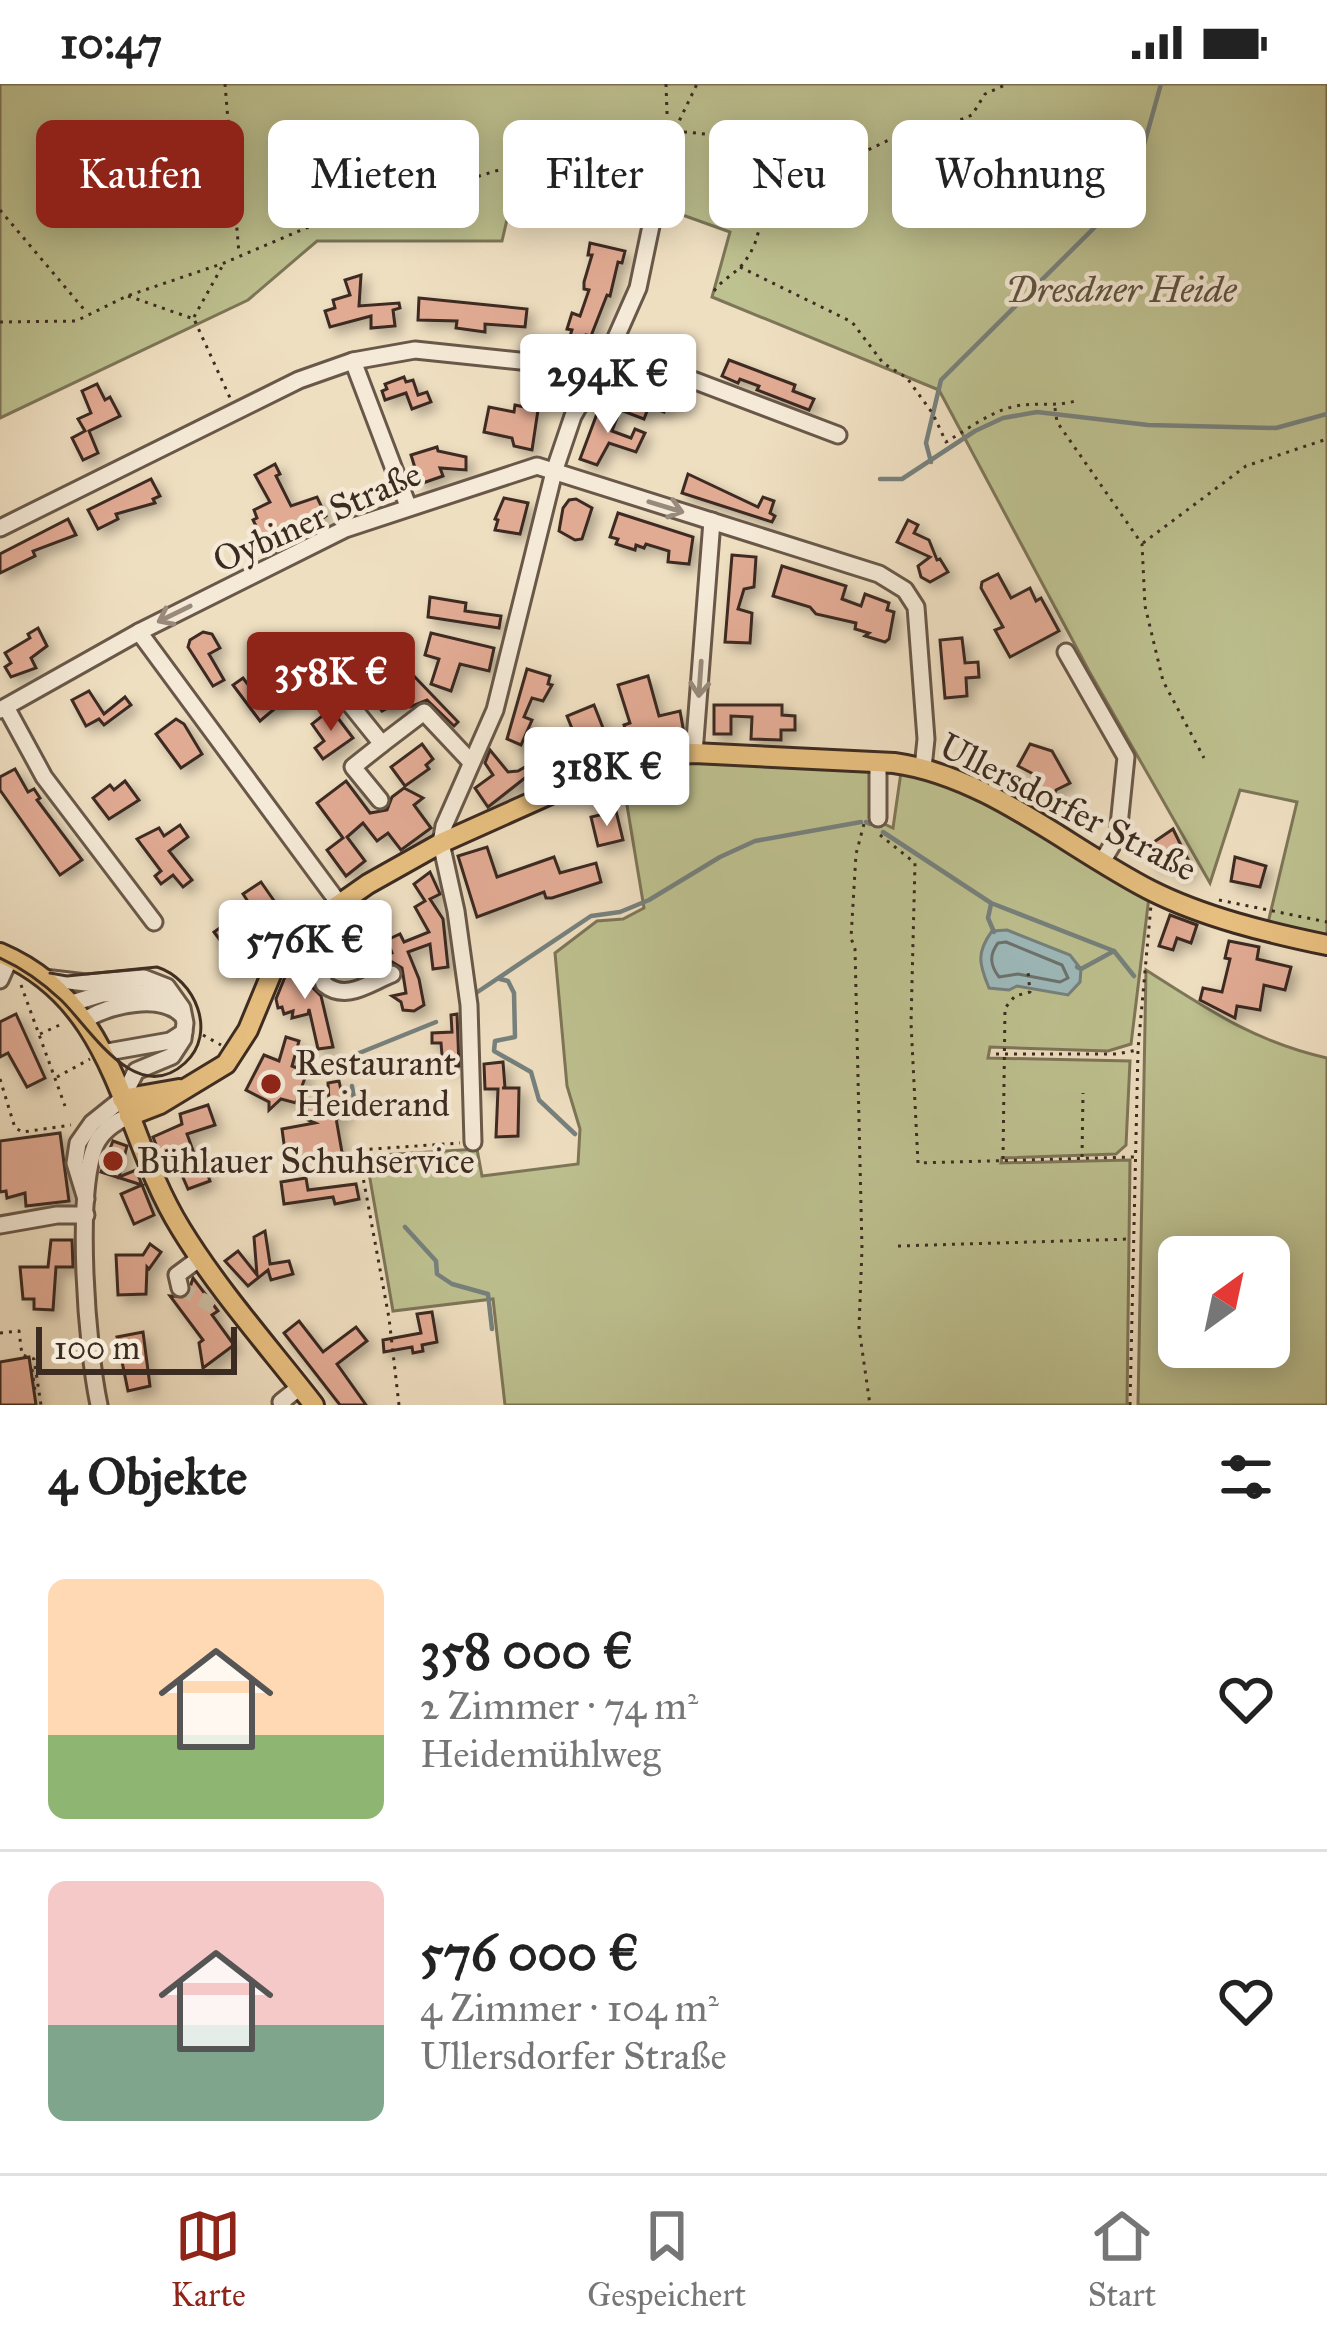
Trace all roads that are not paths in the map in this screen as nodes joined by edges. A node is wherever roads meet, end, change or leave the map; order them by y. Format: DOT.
graph roads {
  1 [pos="651,228"];
  2 [pos="611,349"];
  3 [pos="353,361"];
  4 [pos="596,369"];
  5 [pos="838,435"];
  6 [pos="554,472"];
  7 [pos="408,506"];
  8 [pos="712,521"];
  9 [pos="0,528"];
  10 [pos="139,632"];
  11 [pos="1066,652"];
  12 [pos="310,693"];
  13 [pos="3,708"];
  14 [pos="382,744"];
  15 [pos="694,753"];
  16 [pos="470,761"];
  17 [pos="878,762"];
  18 [pos="923,768"];
  19 [pos="380,800"];
  20 [pos="878,818"];
  21 [pos="442,843"];
  22 [pos="1102,862"];
  23 [pos="338,902"];
  24 [pos="154,922"];
  25 [pos="308,926"];
  26 [pos="1327,945"];
  27 [pos="5,956"];
  28 [pos="392,974"];
  29 [pos="44,978"];
  30 [pos="0,980"];
  31 [pos="177,1000"];
  32 [pos="80,1012"];
  33 [pos="184,1025"];
  34 [pos="101,1061"];
  35 [pos="152,1064"];
  36 [pos="126,1108"];
  37 [pos="473,1142"];
  38 [pos="86,1207"];
  39 [pos="0,1225"];
  40 [pos="200,1258"];
  41 [pos="180,1288"];
  42 [pos="300,1388"];
  43 [pos="99,1405"];
  44 [pos="284,1405"];
  45 [pos="314,1405"];
  1 -- 2 [label="street"];
  2 -- 4 [label="street"];
  2 -- 5 [label="street"];
  3 -- 4 [label="street"];
  3 -- 7 [label="street"];
  3 -- 9 [label="street"];
  4 -- 6 [label="street"];
  6 -- 7 [label="street, Oybiner Straße"];
  6 -- 8 [label="street, Oybiner Straße, one-way"];
  6 -- 16 [label="street"];
  7 -- 10 [label="street, Oybiner Straße, one-way"];
  8 -- 15 [label="street, one-way"];
  8 -- 18 [label="street, Oybiner Straße"];
  10 -- 13 [label="street, Oybiner Straße"];
  10 -- 23 [label="street"];
  11 -- 22 [label="street"];
  12 -- 14 [label="street"];
  13 -- 24 [label="street, Oybiner Straße"];
  14 -- 16 [label="street"];
  14 -- 19 [label="street"];
  15 -- 17 [label="main road, Ullersdorfer Straße"];
  15 -- 21 [label="main road, Ullersdorfer Straße"];
  16 -- 21 [label="street"];
  17 -- 18 [label="main road, Ullersdorfer Straße"];
  17 -- 20 [label="street"];
  18 -- 22 [label="main road, Ullersdorfer Straße"];
  21 -- 23 [label="main road, Ullersdorfer Straße"];
  21 -- 37 [label="street"];
  22 -- 26 [label="main road, Ullersdorfer Straße"];
  23 -- 25 [label="main road, Ullersdorfer Straße"];
  25 -- 28 [label="street"];
  25 -- 36 [label="main road, Ullersdorfer Straße"];
  27 -- 29 [label="main road"];
  27 -- 30 [label="street"];
  29 -- 31 [label="street"];
  29 -- 32 [label="main road"];
  31 -- 32 [label="street"];
  31 -- 33 [label="street"];
  32 -- 33 [label="street"];
  32 -- 34 [label="main road"];
  33 -- 34 [label="street"];
  33 -- 35 [label="street"];
  34 -- 35 [label="street"];
  34 -- 36 [label="main road"];
  35 -- 36 [label="street"];
  36 -- 38 [label="street"];
  36 -- 40 [label="main road"];
  38 -- 39 [label="street"];
  38 -- 43 [label="street"];
  40 -- 41 [label="street"];
  40 -- 42 [label="main road"];
  42 -- 44 [label="street"];
  42 -- 45 [label="main road"];
}
